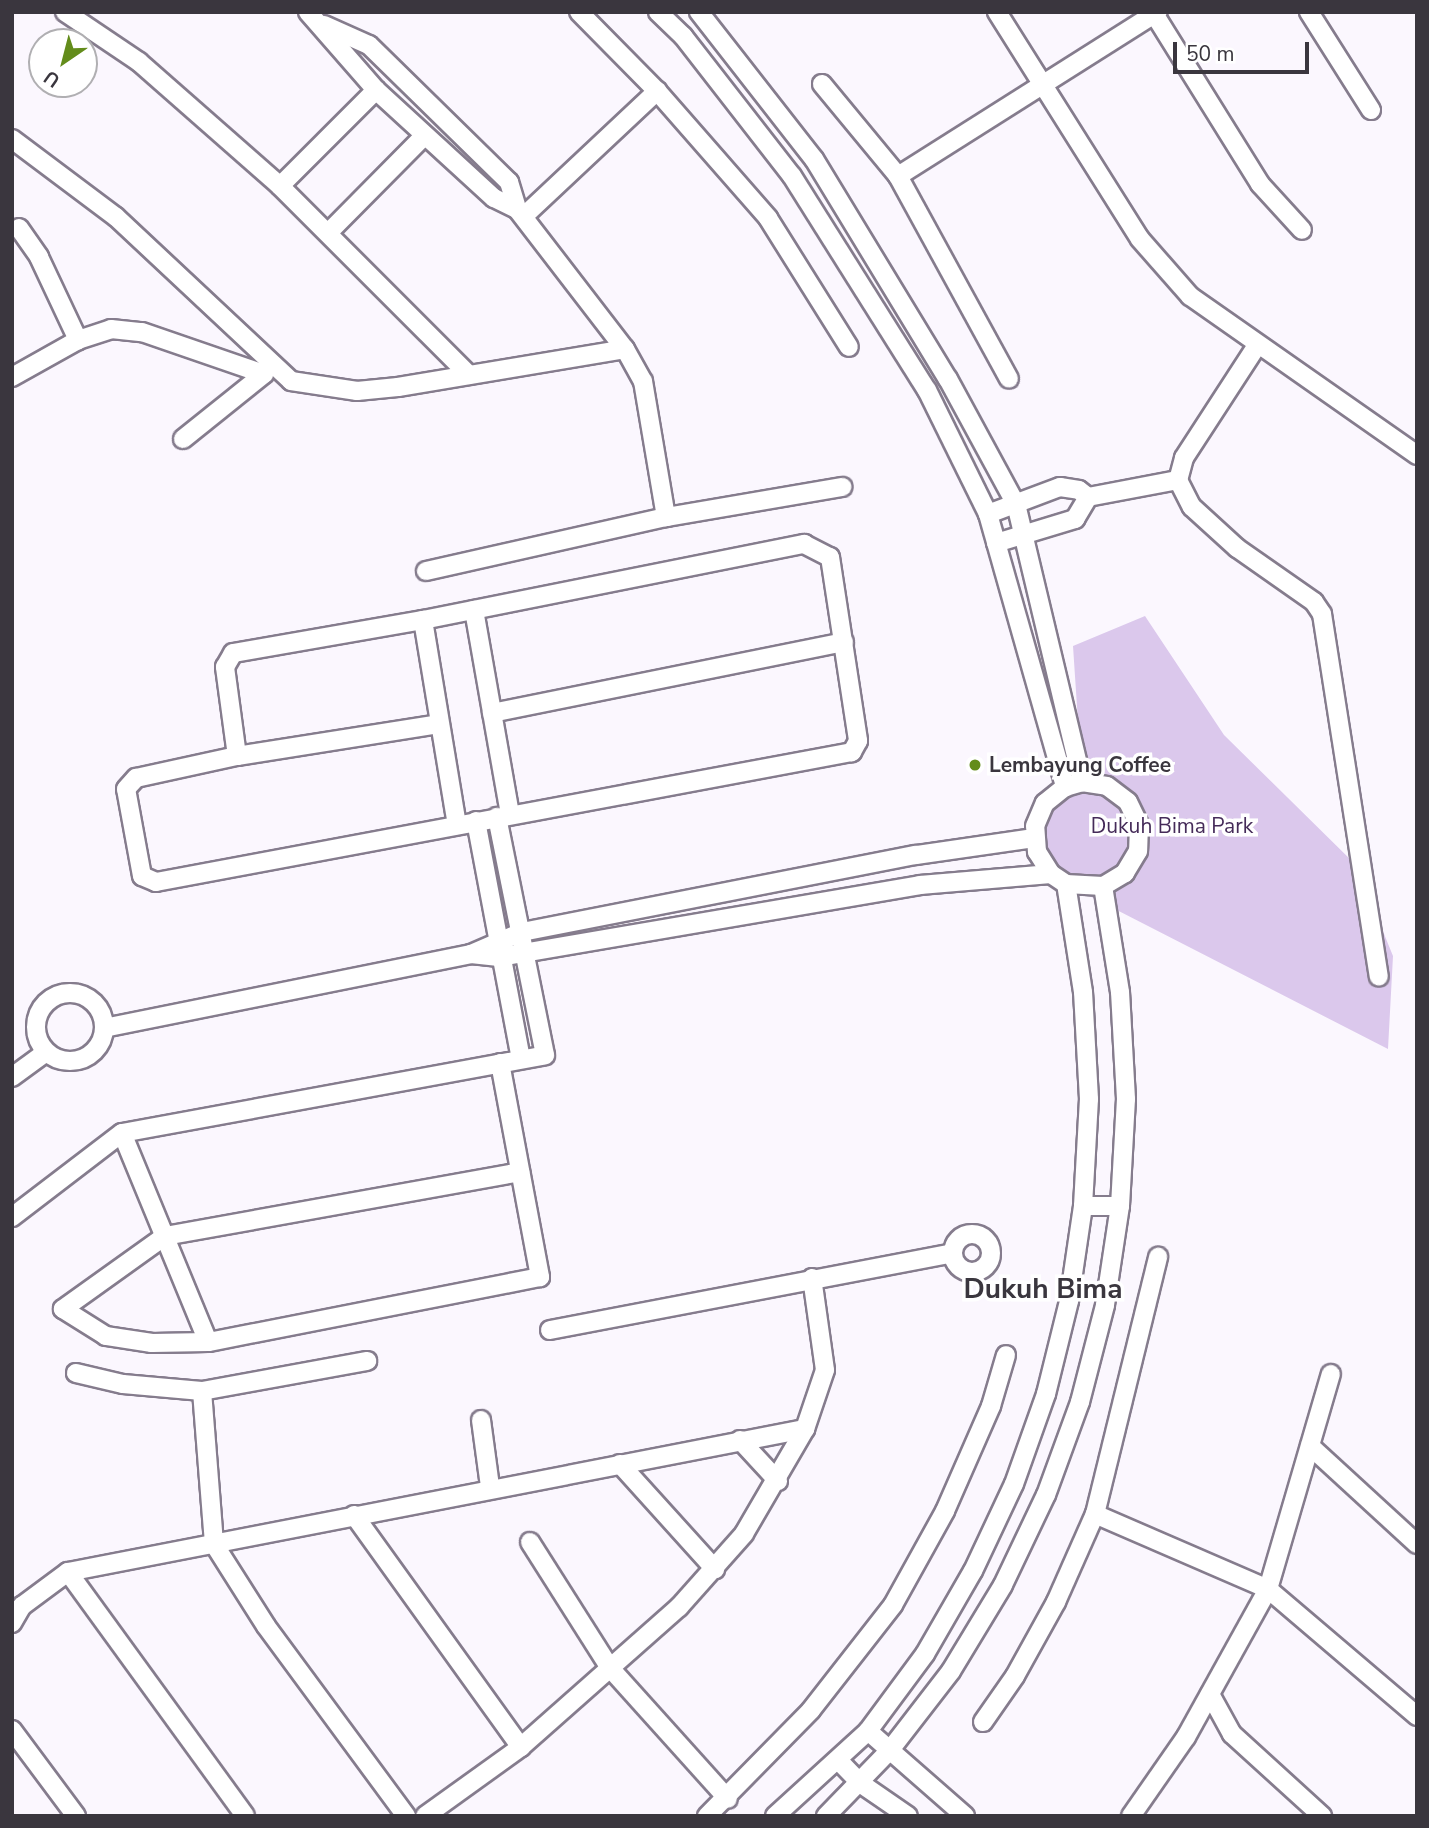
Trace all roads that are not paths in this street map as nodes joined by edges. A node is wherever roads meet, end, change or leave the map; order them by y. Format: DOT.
graph roads {
  1 [pos="65,12"];
  2 [pos="308,12"];
  3 [pos="579,12"];
  4 [pos="659,12"];
  5 [pos="699,12"];
  6 [pos="997,12"];
  7 [pos="1309,12"];
  8 [pos="1155,13"];
  9 [pos="322,24"];
  10 [pos="822,84"];
  11 [pos="1042,85"];
  12 [pos="376,90"];
  13 [pos="657,91"];
  14 [pos="1371,110"];
  15 [pos="425,135"];
  16 [pos="12,139"];
  17 [pos="898,176"];
  18 [pos="280,186"];
  19 [pos="521,212"];
  20 [pos="19,228"];
  21 [pos="1302,230"];
  22 [pos="329,232"];
  23 [pos="78,340"];
  24 [pos="1256,346"];
  25 [pos="849,347"];
  26 [pos="625,349"];
  27 [pos="469,374"];
  28 [pos="12,377"];
  29 [pos="1009,379"];
  30 [pos="183,439"];
  31 [pos="1417,456"];
  32 [pos="1178,481"];
  33 [pos="842,487"];
  34 [pos="1088,496"];
  35 [pos="1016,504"];
  36 [pos="988,514"];
  37 [pos="666,517"];
  38 [pos="1024,535"];
  39 [pos="996,543"];
  40 [pos="426,571"];
  41 [pos="474,610"];
  42 [pos="423,620"];
  43 [pos="844,642"];
  44 [pos="492,713"];
  45 [pos="438,724"];
  46 [pos="237,756"];
  47 [pos="1073,784"];
  48 [pos="503,816"];
  49 [pos="476,821"];
  50 [pos="457,825"];
  51 [pos="1034,838"];
  52 [pos="879,863"];
  53 [pos="1059,879"];
  54 [pos="1103,886"];
  55 [pos="885,890"];
  56 [pos="522,932"];
  57 [pos="497,948"];
  58 [pos="527,952"];
  59 [pos="1379,977"];
  60 [pos="104,1028"];
  61 [pos="46,1052"];
  62 [pos="521,1059"];
  63 [pos="500,1063"];
  64 [pos="12,1077"];
  65 [pos="122,1133"];
  66 [pos="520,1172"];
  67 [pos="1083,1206"];
  68 [pos="1120,1206"];
  69 [pos="12,1217"];
  70 [pos="165,1236"];
  71 [pos="952,1253"];
  72 [pos="1158,1257"];
  73 [pos="812,1278"];
  74 [pos="550,1330"];
  75 [pos="208,1342"];
  76 [pos="1006,1355"];
  77 [pos="367,1361"];
  78 [pos="76,1373"];
  79 [pos="1331,1374"];
  80 [pos="202,1391"];
  81 [pos="481,1420"];
  82 [pos="805,1429"];
  83 [pos="740,1440"];
  84 [pos="1310,1446"];
  85 [pos="620,1464"];
  86 [pos="778,1481"];
  87 [pos="490,1487"];
  88 [pos="1094,1514"];
  89 [pos="355,1515"];
  90 [pos="530,1542"];
  91 [pos="214,1544"];
  92 [pos="1417,1544"];
  93 [pos="715,1569"];
  94 [pos="68,1572"];
  95 [pos="1269,1589"];
  96 [pos="12,1623"];
  97 [pos="610,1668"];
  98 [pos="1210,1694"];
  99 [pos="1417,1716"];
  100 [pos="983,1722"];
  101 [pos="12,1730"];
  102 [pos="868,1731"];
  103 [pos="521,1747"];
  104 [pos="890,1751"];
  105 [pos="839,1761"];
  106 [pos="860,1783"];
  107 [pos="728,1799"];
  108 [pos="1132,1815"];
  109 [pos="76,1816"];
  110 [pos="245,1816"];
  111 [pos="406,1816"];
  112 [pos="425,1816"];
  113 [pos="707,1816"];
  114 [pos="775,1816"];
  115 [pos="826,1816"];
  116 [pos="908,1816"];
  117 [pos="965,1816"];
  118 [pos="1322,1816"];
  1 -- 18 [label="street"];
  2 -- 9 [label="street"];
  3 -- 13 [label="street"];
  4 -- 36 [label="street"];
  5 -- 35 [label="street"];
  6 -- 11 [label="street"];
  7 -- 14 [label="street"];
  8 -- 11 [label="street"];
  8 -- 21 [label="street"];
  9 -- 12 [label="street"];
  9 -- 19 [label="street"];
  10 -- 17 [label="street"];
  11 -- 17 [label="street"];
  11 -- 24 [label="street"];
  12 -- 15 [label="street"];
  12 -- 18 [label="street"];
  13 -- 19 [label="street"];
  13 -- 25 [label="street"];
  15 -- 19 [label="street"];
  15 -- 22 [label="street"];
  16 -- 27 [label="street"];
  17 -- 29 [label="street"];
  18 -- 22 [label="street"];
  19 -- 26 [label="street"];
  20 -- 23 [label="street"];
  22 -- 27 [label="street"];
  23 -- 28 [label="street"];
  23 -- 30 [label="street"];
  24 -- 31 [label="street"];
  24 -- 32 [label="street"];
  26 -- 27 [label="street"];
  26 -- 37 [label="street"];
  32 -- 34 [label="street"];
  32 -- 59 [label="street"];
  33 -- 37 [label="street"];
  34 -- 35 [label="street"];
  34 -- 38 [label="street"];
  35 -- 36 [label="street"];
  35 -- 38 [label="street"];
  36 -- 39 [label="street"];
  37 -- 40 [label="street"];
  38 -- 39 [label="street"];
  38 -- 47 [label="street"];
  39 -- 47 [label="street"];
  41 -- 42 [label="street"];
  41 -- 43 [label="street"];
  41 -- 44 [label="street"];
  42 -- 45 [label="street"];
  42 -- 46 [label="street"];
  43 -- 44 [label="street"];
  43 -- 48 [label="street"];
  44 -- 48 [label="street"];
  45 -- 46 [label="street"];
  45 -- 50 [label="street"];
  46 -- 50 [label="street"];
  47 -- 51 [label="street"];
  47 -- 54 [label="street"];
  48 -- 49 [label="street"];
  48 -- 56 [label="street"];
  49 -- 50 [label="street"];
  49 -- 57 [label="street"];
  51 -- 52 [label="street"];
  51 -- 53 [label="street"];
  52 -- 55 [label="street"];
  52 -- 56 [label="street"];
  53 -- 54 [label="street"];
  53 -- 55 [label="street"];
  53 -- 67 [label="street"];
  54 -- 68 [label="street"];
  55 -- 58 [label="street"];
  56 -- 57 [label="street"];
  56 -- 58 [label="street"];
  57 -- 58 [label="street"];
  57 -- 60 [label="street"];
  57 -- 62 [label="street"];
  58 -- 62 [label="street"];
  60 -- 61 [label="street"];
  60 -- 61 [label="street"];
  61 -- 64 [label="street"];
  62 -- 63 [label="street"];
  63 -- 65 [label="street"];
  63 -- 66 [label="street"];
  65 -- 69 [label="street"];
  65 -- 70 [label="street"];
  66 -- 70 [label="street"];
  66 -- 75 [label="street"];
  67 -- 68 [label="street"];
  67 -- 102 [label="street"];
  68 -- 104 [label="street"];
  70 -- 75 [label="street"];
  70 -- 75 [label="street"];
  71 -- 73 [label="street"];
  72 -- 88 [label="street"];
  73 -- 74 [label="street"];
  73 -- 82 [label="street"];
  76 -- 107 [label="street"];
  77 -- 80 [label="street"];
  78 -- 80 [label="street"];
  79 -- 84 [label="street"];
  80 -- 91 [label="street"];
  81 -- 87 [label="street"];
  82 -- 83 [label="street"];
  82 -- 86 [label="street"];
  83 -- 85 [label="street"];
  83 -- 86 [label="street"];
  84 -- 92 [label="street"];
  84 -- 95 [label="street"];
  85 -- 87 [label="street"];
  85 -- 93 [label="street"];
  86 -- 93 [label="street"];
  87 -- 89 [label="street"];
  88 -- 95 [label="street"];
  88 -- 100 [label="street"];
  89 -- 91 [label="street"];
  89 -- 103 [label="street"];
  90 -- 97 [label="street"];
  91 -- 94 [label="street"];
  91 -- 111 [label="street"];
  93 -- 97 [label="street"];
  94 -- 96 [label="street"];
  94 -- 110 [label="street"];
  95 -- 98 [label="street"];
  95 -- 99 [label="street"];
  97 -- 103 [label="street"];
  97 -- 107 [label="street"];
  98 -- 108 [label="street"];
  98 -- 118 [label="street"];
  101 -- 109 [label="street"];
  102 -- 104 [label="street"];
  102 -- 105 [label="street"];
  103 -- 112 [label="street"];
  104 -- 106 [label="street"];
  104 -- 117 [label="street"];
  105 -- 106 [label="street"];
  105 -- 114 [label="street"];
  106 -- 115 [label="street"];
  106 -- 116 [label="street"];
  107 -- 113 [label="street"];
}
